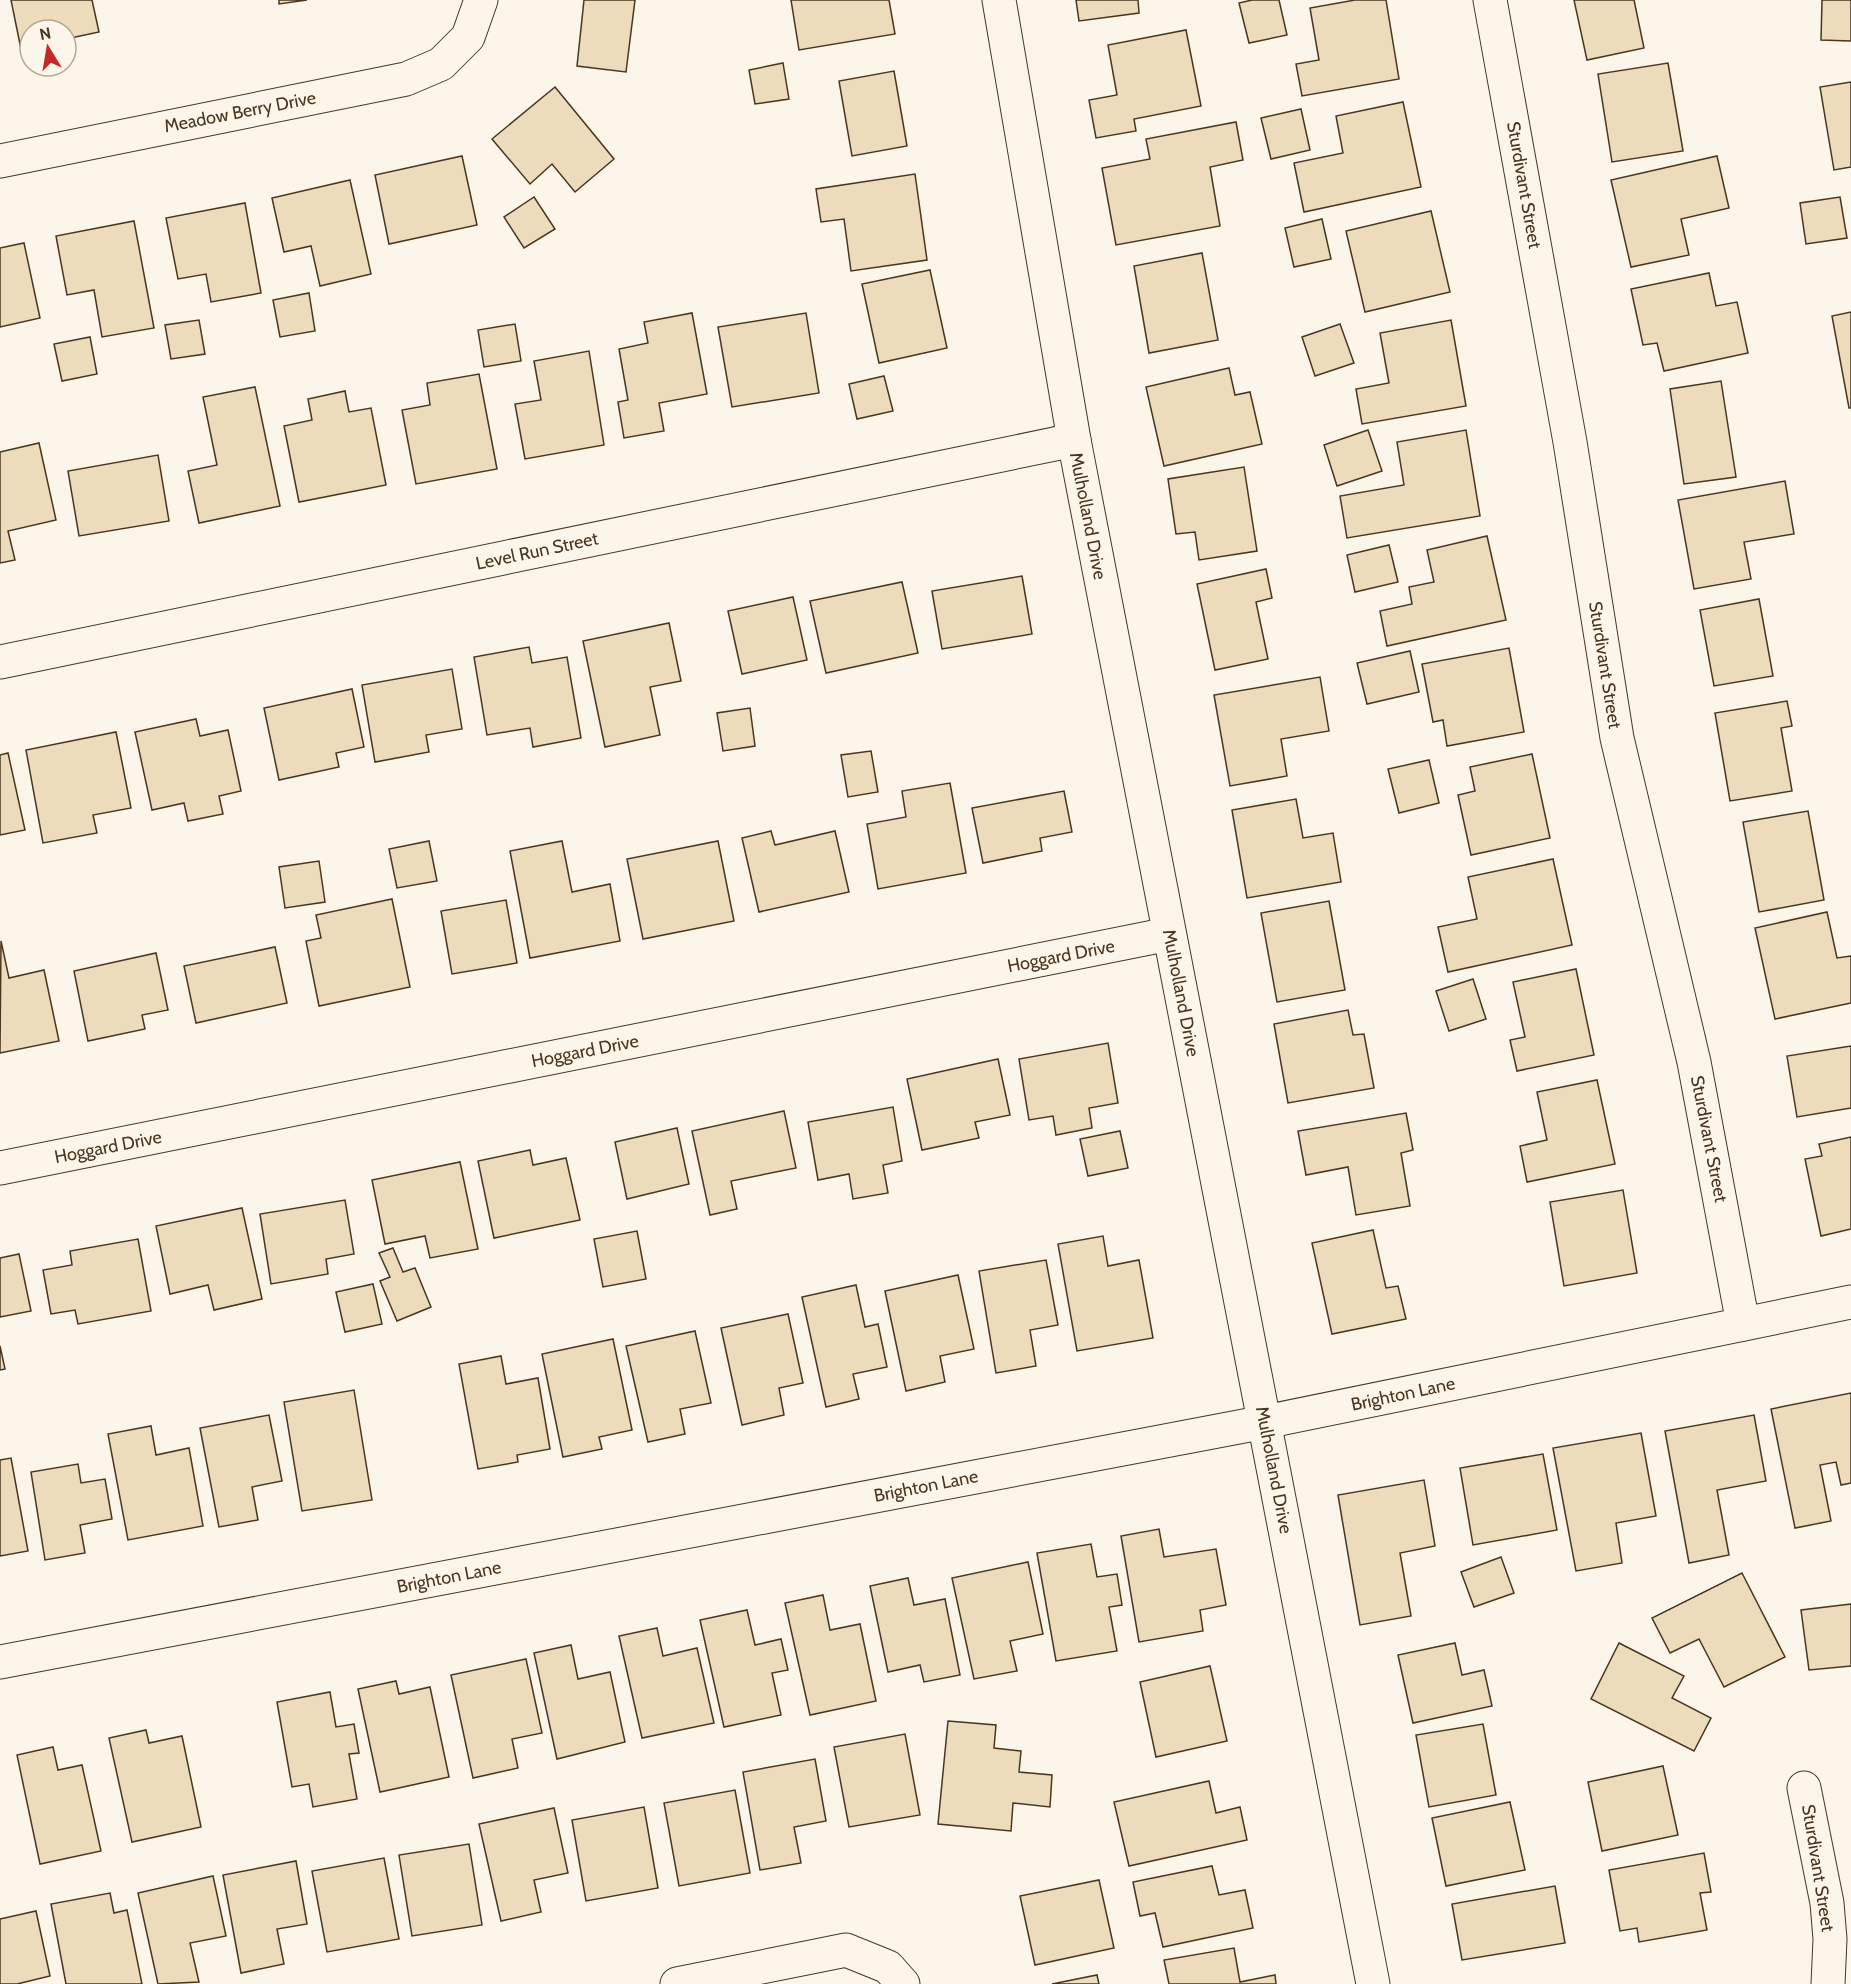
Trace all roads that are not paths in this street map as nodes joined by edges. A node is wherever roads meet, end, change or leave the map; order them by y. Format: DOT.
graph roads {
  1 [pos="481,0"];
  2 [pos="999,0"];
  3 [pos="1490,0"];
  4 [pos="0,161"];
  5 [pos="1074,440"];
  6 [pos="0,662"];
  7 [pos="1169,934"];
  8 [pos="0,1168"];
  9 [pos="1851,1302"];
  10 [pos="1743,1324"];
  11 [pos="1265,1422"];
  12 [pos="0,1662"];
  13 [pos="1804,1788"];
  14 [pos="895,1975"];
  15 [pos="676,1984"];
  16 [pos="1373,1984"];
  17 [pos="1828,1984"];
  1 -- 4 [label="street, Meadow Berry Drive"];
  2 -- 5 [label="street, Mulholland Drive"];
  3 -- 10 [label="street, Sturdivant Street"];
  5 -- 6 [label="street, Level Run Street"];
  5 -- 7 [label="street, Mulholland Drive"];
  7 -- 8 [label="street, Hoggard Drive"];
  7 -- 11 [label="street, Mulholland Drive"];
  9 -- 10 [label="street, Brighton Lane"];
  10 -- 11 [label="street, Brighton Lane"];
  11 -- 12 [label="street, Brighton Lane"];
  11 -- 16 [label="street, Mulholland Drive"];
  13 -- 17 [label="street, Sturdivant Street"];
  14 -- 15 [label="street"];
}
